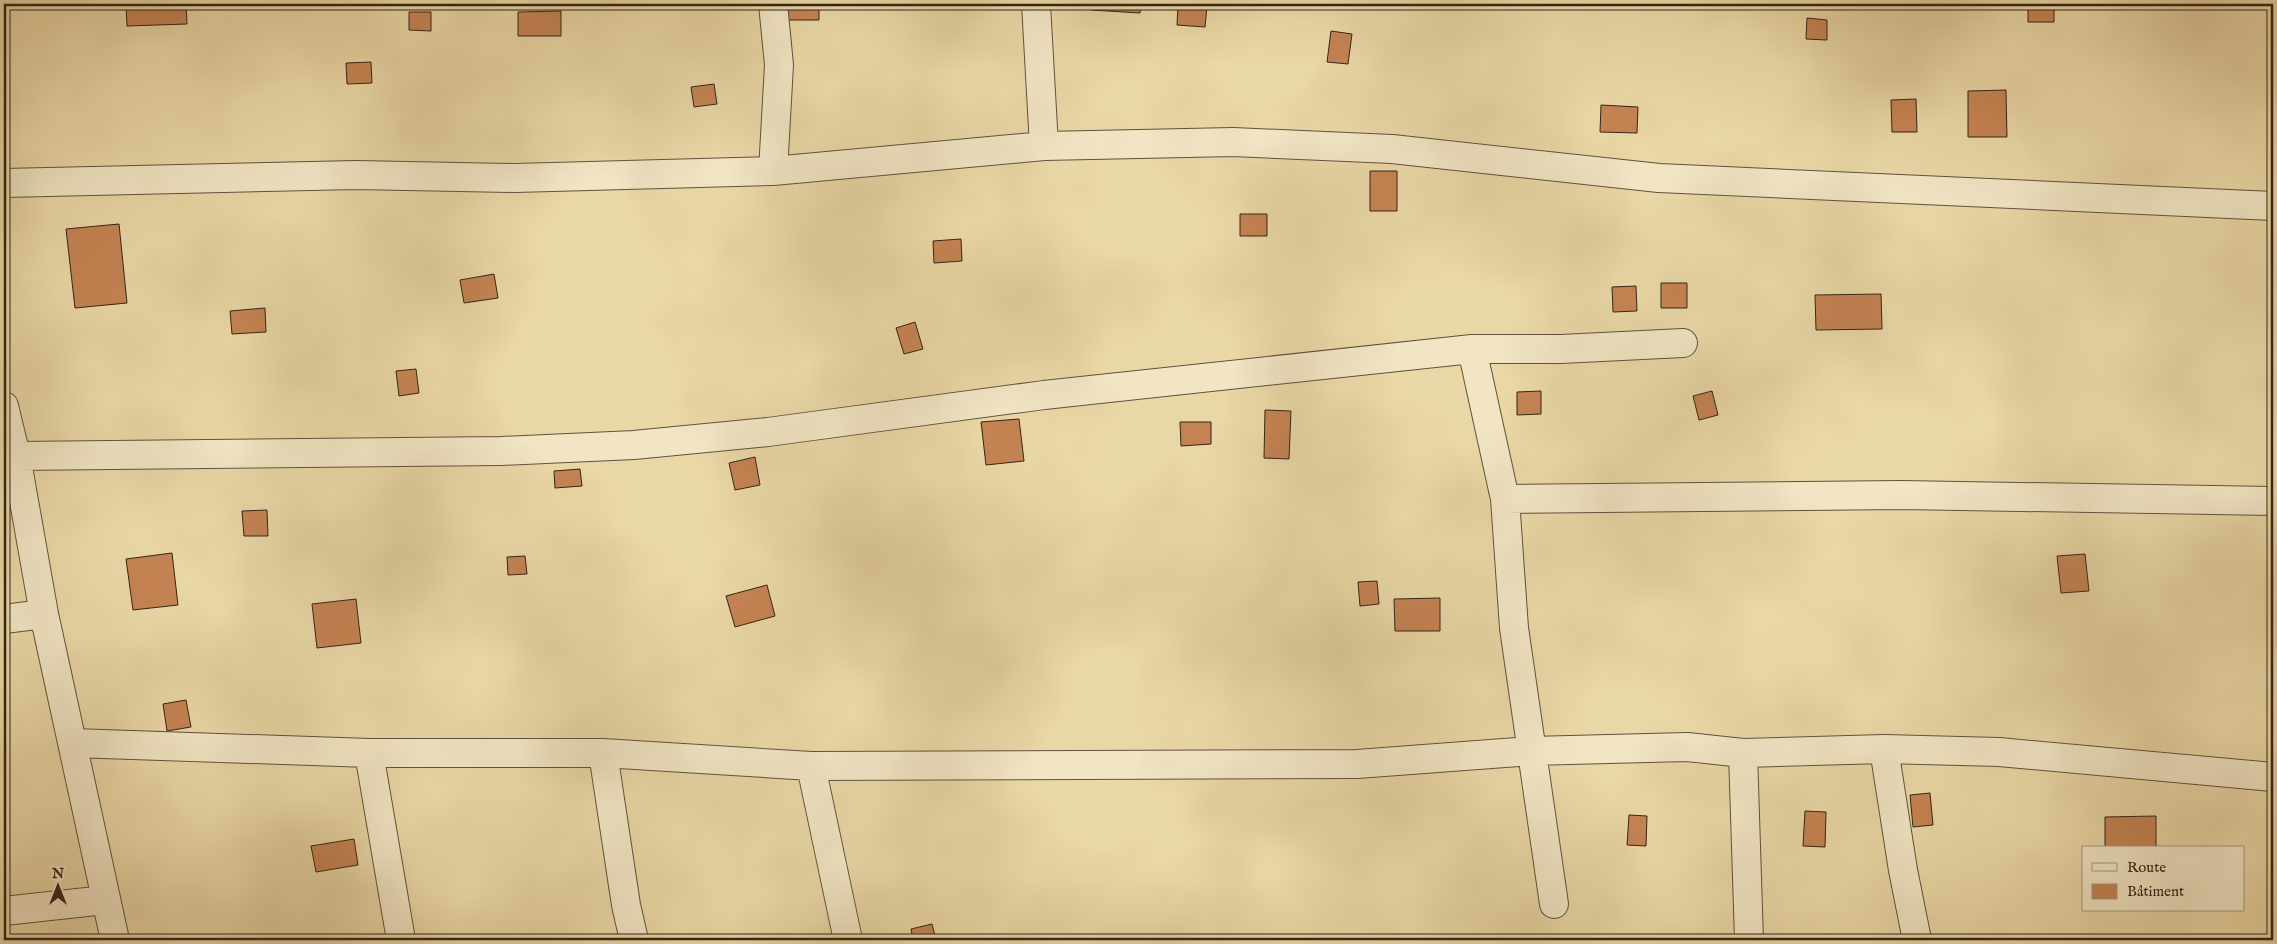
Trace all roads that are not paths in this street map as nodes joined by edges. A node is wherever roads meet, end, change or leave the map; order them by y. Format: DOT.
graph roads {
  1 [pos="773,4"];
  2 [pos="1036,4"];
  3 [pos="1044,146"];
  4 [pos="773,171"];
  5 [pos="4,183"];
  6 [pos="2273,206"];
  7 [pos="1683,343"];
  8 [pos="1472,349"];
  9 [pos="4,406"];
  10 [pos="16,456"];
  11 [pos="1505,499"];
  12 [pos="2273,501"];
  13 [pos="44,614"];
  14 [pos="4,619"];
  15 [pos="73,742"];
  16 [pos="1884,750"];
  17 [pos="1531,751"];
  18 [pos="369,753"];
  19 [pos="603,753"];
  20 [pos="1744,753"];
  21 [pos="811,766"];
  22 [pos="2273,776"];
  23 [pos="105,900"];
  24 [pos="1554,904"];
  25 [pos="4,911"];
  26 [pos="115,940"];
  27 [pos="401,940"];
  28 [pos="634,940"];
  29 [pos="848,940"];
  30 [pos="1750,940"];
  31 [pos="1917,940"];
  1 -- 4 [label="street"];
  2 -- 3 [label="street"];
  3 -- 4 [label="street"];
  3 -- 6 [label="street"];
  4 -- 5 [label="street"];
  7 -- 8 [label="street"];
  8 -- 10 [label="street"];
  8 -- 11 [label="street"];
  9 -- 10 [label="street"];
  10 -- 13 [label="street"];
  11 -- 12 [label="street"];
  11 -- 17 [label="street"];
  13 -- 14 [label="street"];
  13 -- 15 [label="street"];
  15 -- 18 [label="street"];
  15 -- 23 [label="street"];
  16 -- 20 [label="street"];
  16 -- 22 [label="street"];
  16 -- 31 [label="street"];
  17 -- 20 [label="street"];
  17 -- 21 [label="street"];
  17 -- 24 [label="street"];
  18 -- 19 [label="street"];
  18 -- 27 [label="street"];
  19 -- 21 [label="street"];
  19 -- 28 [label="street"];
  20 -- 30 [label="street"];
  21 -- 29 [label="street"];
  23 -- 25 [label="street"];
  23 -- 26 [label="street"];
}
